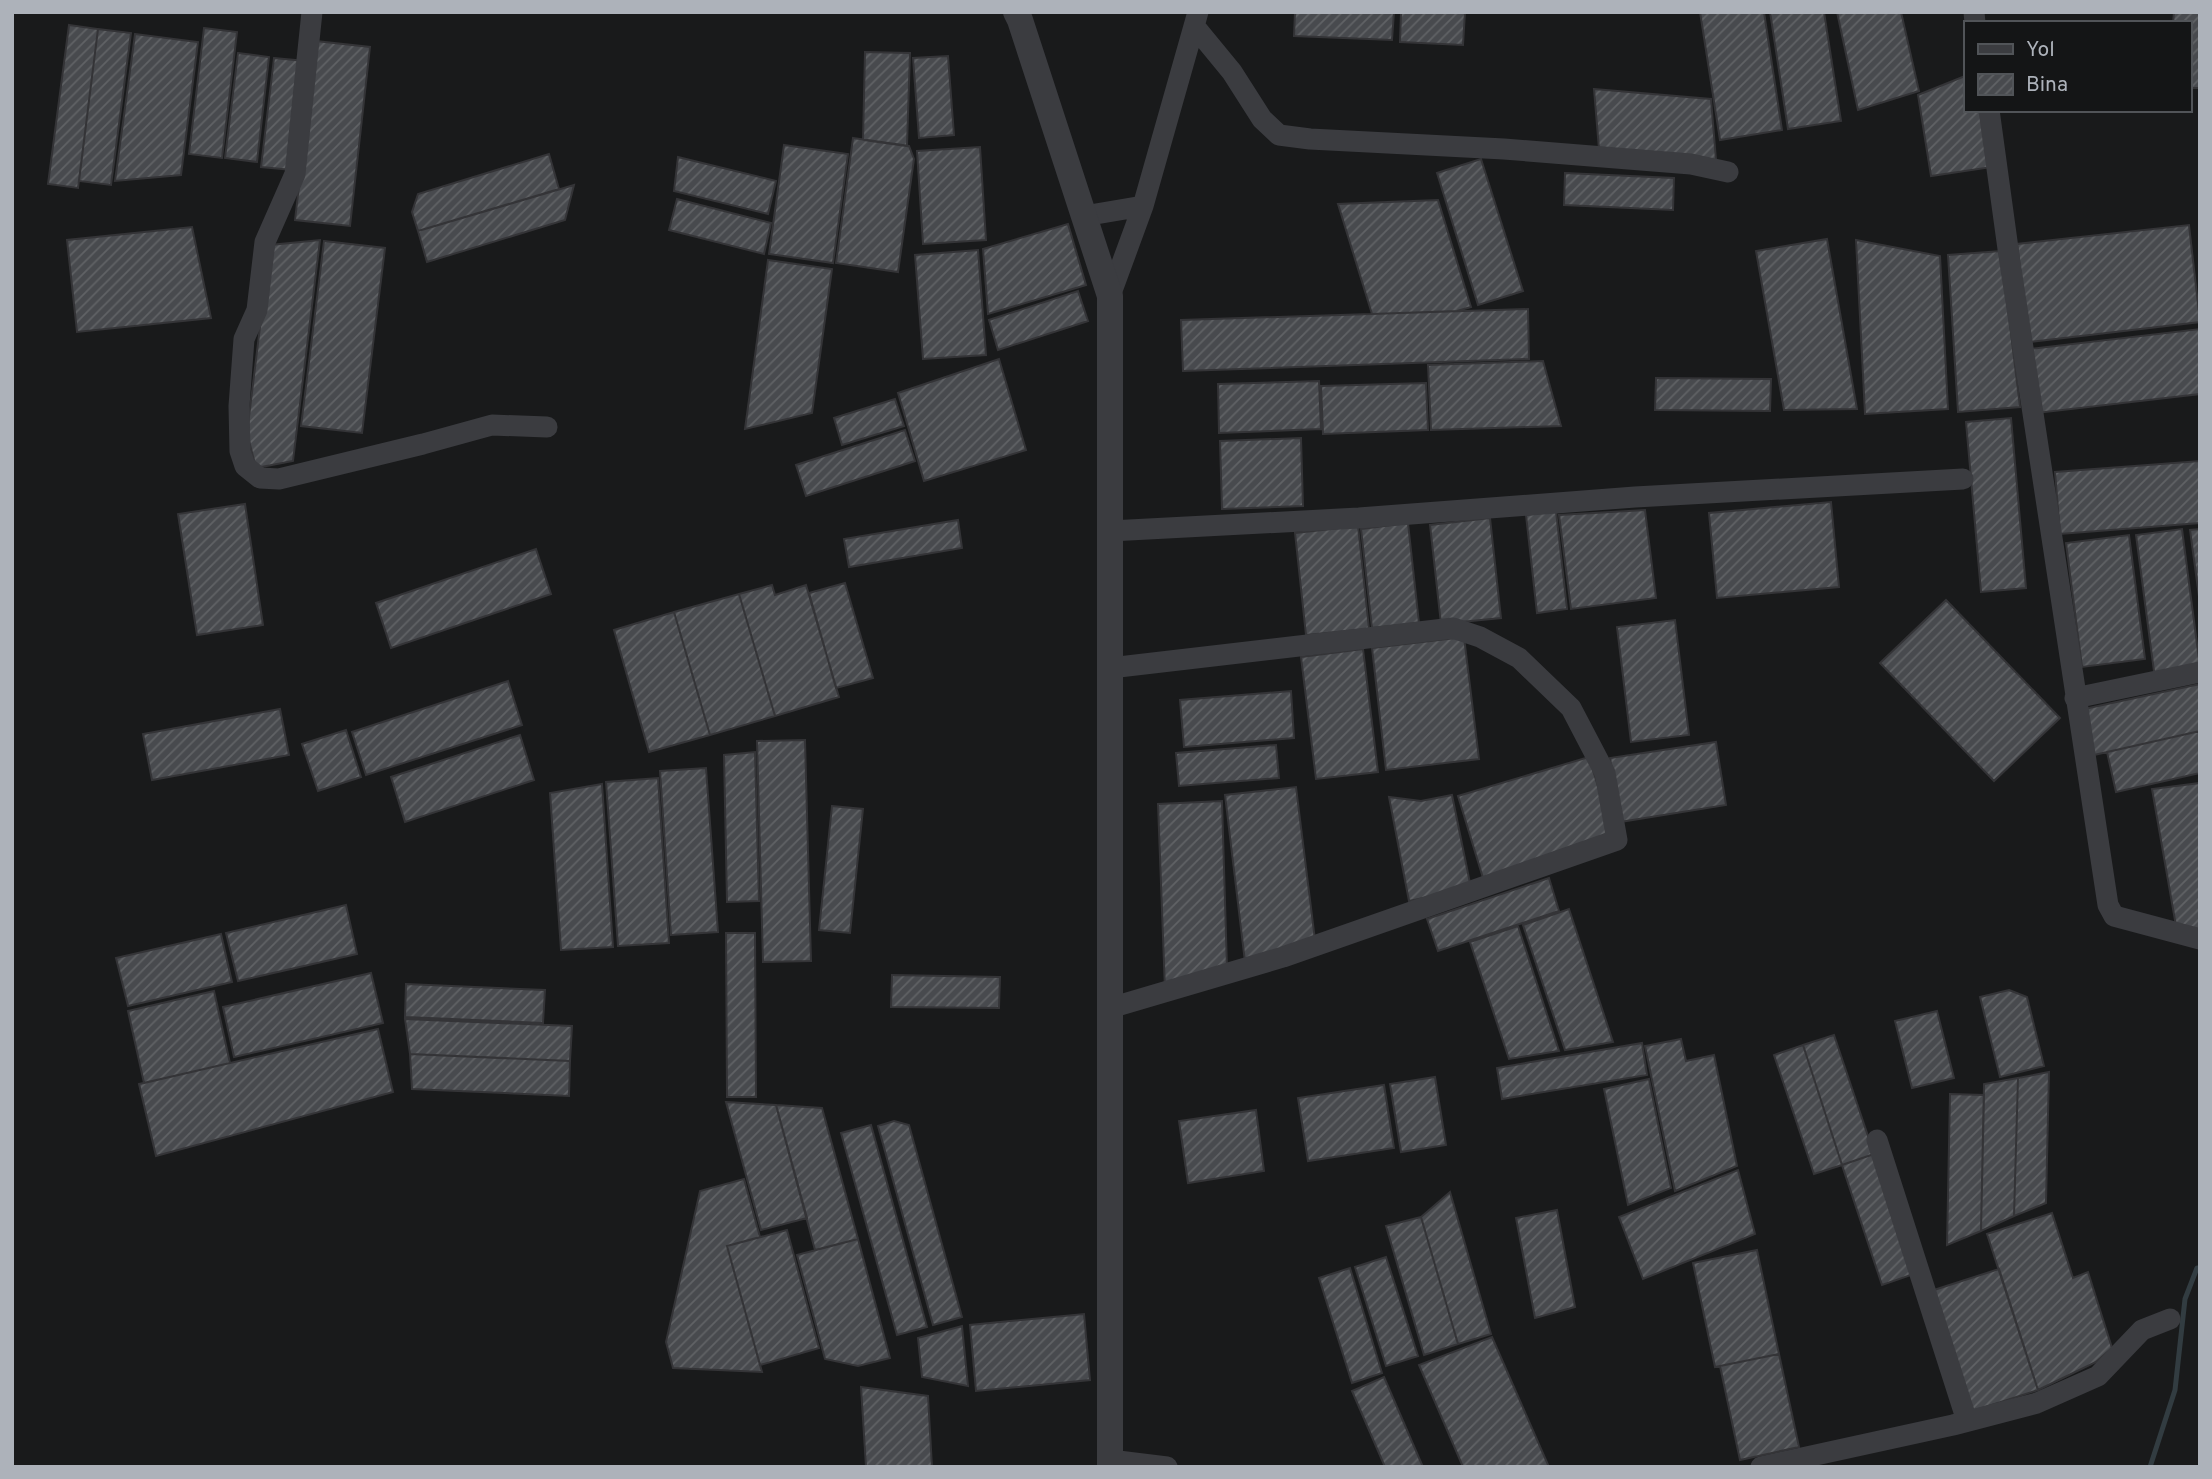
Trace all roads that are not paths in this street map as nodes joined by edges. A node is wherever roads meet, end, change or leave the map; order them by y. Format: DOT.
graph roads {
  1 [pos="313,12"];
  2 [pos="1016,12"];
  3 [pos="1196,20"];
  4 [pos="1989,112"];
  5 [pos="1728,172"];
  6 [pos="1143,206"];
  7 [pos="1084,216"];
  8 [pos="1110,296"];
  9 [pos="547,427"];
  10 [pos="1963,480"];
  11 [pos="1110,531"];
  12 [pos="1110,668"];
  13 [pos="2200,672"];
  14 [pos="2075,698"];
  15 [pos="2200,939"];
  16 [pos="1110,1008"];
  17 [pos="1877,1140"];
  18 [pos="2170,1319"];
  19 [pos="1967,1421"];
  20 [pos="1110,1463"];
  21 [pos="1167,1467"];
  22 [pos="1761,1467"];
  1 -- 9 [label="street"];
  2 -- 7 [label="street"];
  3 -- 5 [label="street"];
  3 -- 6 [label="street"];
  4 -- 14 [label="street"];
  6 -- 7 [label="street"];
  6 -- 8 [label="street"];
  7 -- 8 [label="street"];
  8 -- 11 [label="street"];
  10 -- 11 [label="street"];
  11 -- 12 [label="street"];
  12 -- 16 [label="street"];
  12 -- 16 [label="street"];
  13 -- 14 [label="street"];
  14 -- 15 [label="street"];
  16 -- 20 [label="street"];
  17 -- 19 [label="street"];
  18 -- 19 [label="street"];
  19 -- 22 [label="street"];
  20 -- 21 [label="street"];
}
